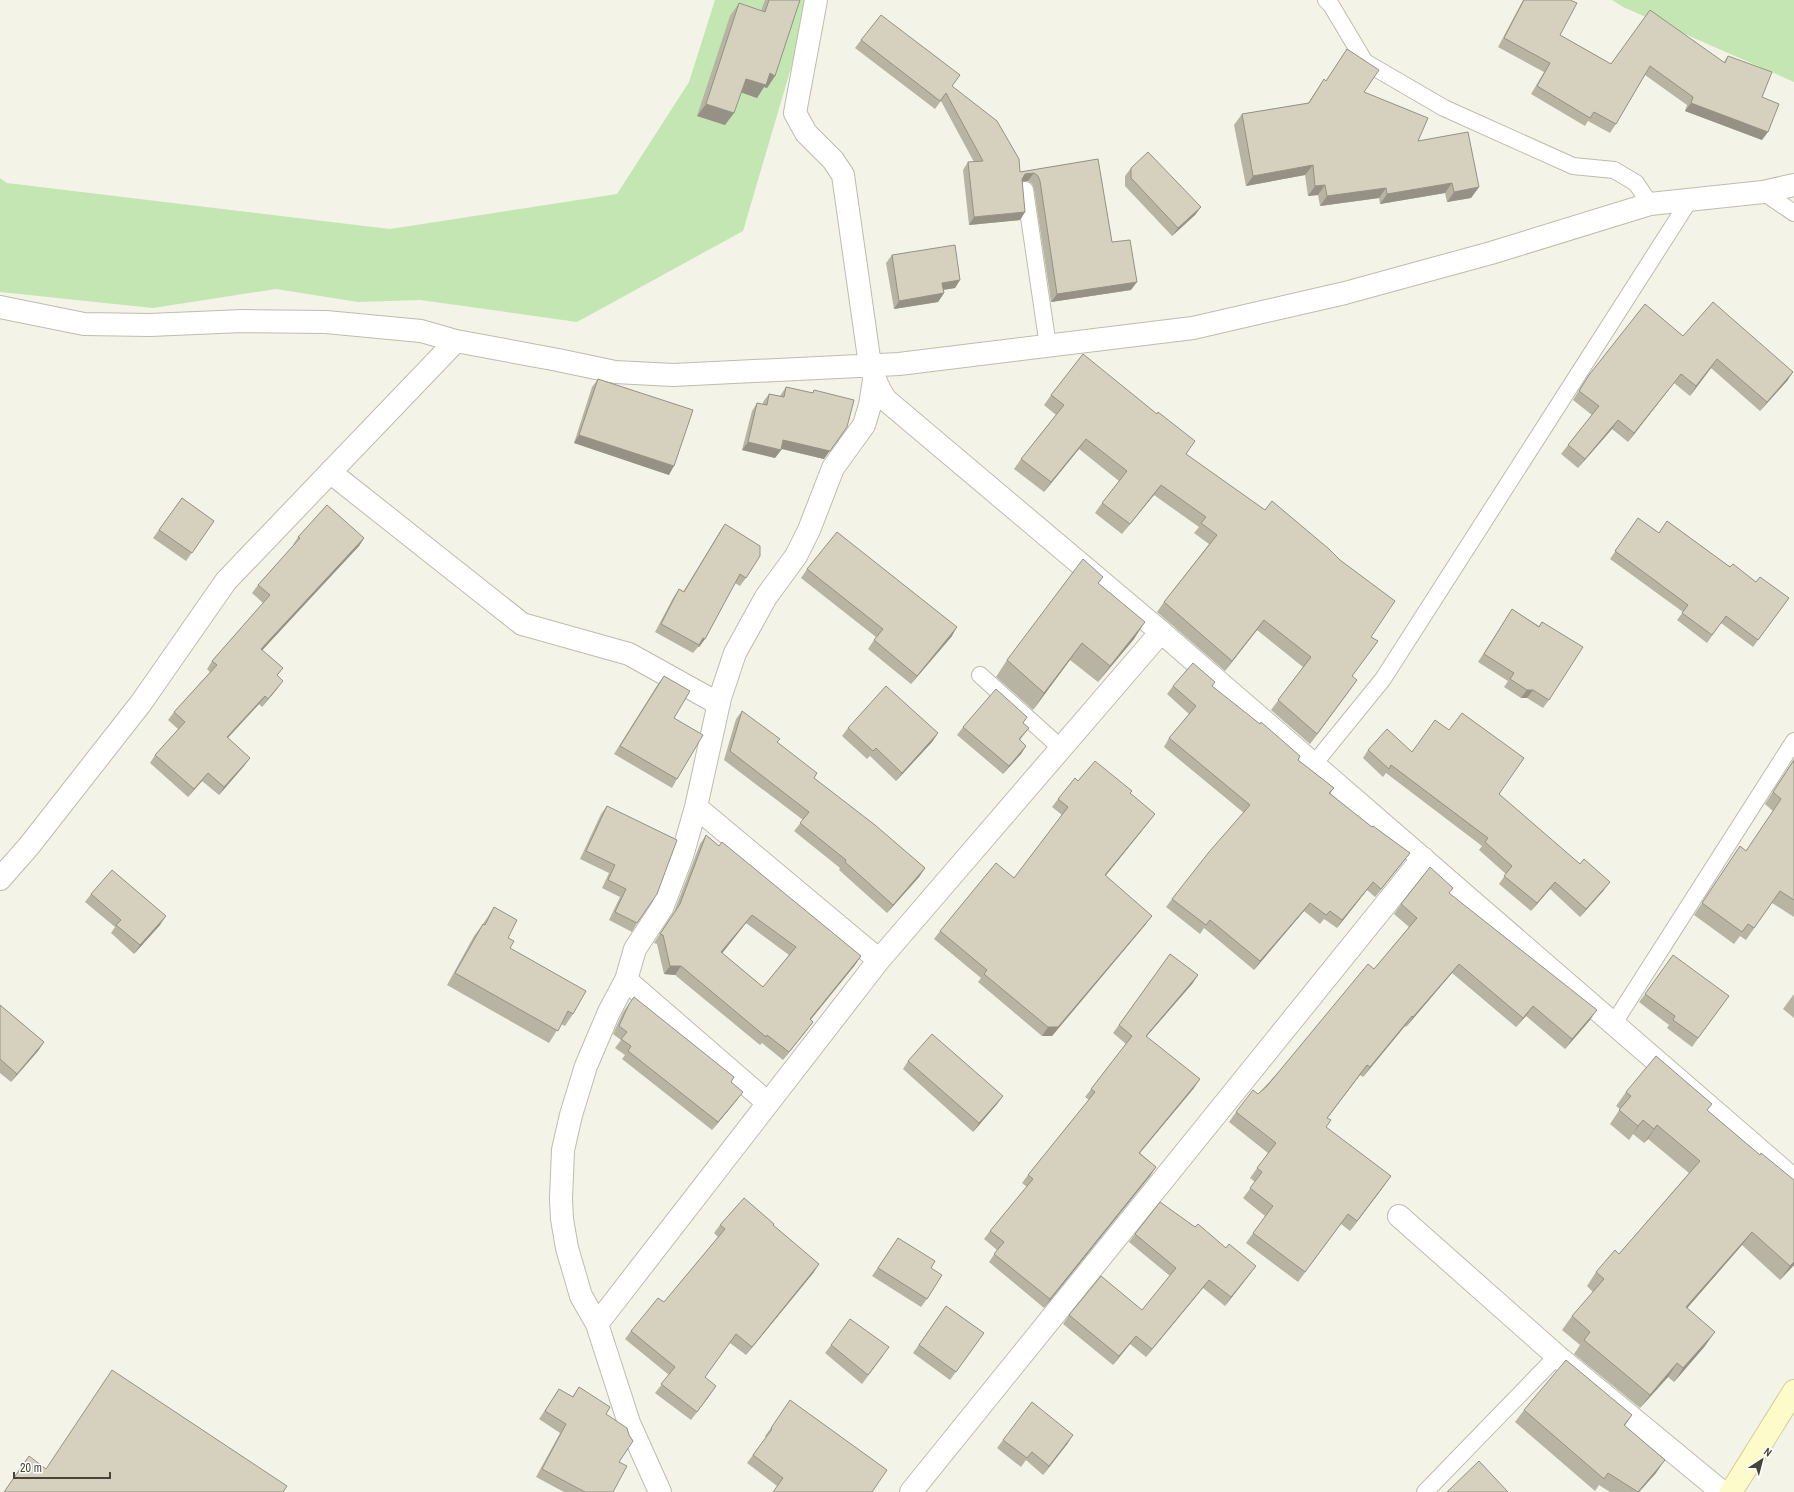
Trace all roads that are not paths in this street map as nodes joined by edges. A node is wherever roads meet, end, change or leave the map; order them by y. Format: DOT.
graph roads {
  1 [pos="816,0"];
  2 [pos="1326,0"];
  3 [pos="1794,186"];
  4 [pos="1025,190"];
  5 [pos="1763,192"];
  6 [pos="1689,201"];
  7 [pos="1650,204"];
  8 [pos="1794,213"];
  9 [pos="0,307"];
  10 [pos="456,341"];
  11 [pos="1048,346"];
  12 [pos="872,373"];
  13 [pos="330,472"];
  14 [pos="1161,632"];
  15 [pos="980,676"];
  16 [pos="718,704"];
  17 [pos="1794,741"];
  18 [pos="1061,748"];
  19 [pos="1314,764"];
  20 [pos="696,807"];
  21 [pos="1423,858"];
  22 [pos="0,879"];
  23 [pos="879,960"];
  24 [pos="626,980"];
  25 [pos="1614,1022"];
  26 [pos="768,1103"];
  27 [pos="1794,1180"];
  28 [pos="1399,1216"];
  29 [pos="597,1324"];
  30 [pos="1557,1356"];
  31 [pos="1794,1391"];
  32 [pos="660,1492"];
  33 [pos="911,1492"];
  34 [pos="1425,1492"];
  35 [pos="1722,1492"];
  36 [pos="1731,1492"];
  1 -- 12 [label="street"];
  2 -- 7 [label="lane"];
  3 -- 5 [label="street"];
  4 -- 11 [label="lane"];
  5 -- 6 [label="street"];
  5 -- 8 [label="lane"];
  6 -- 7 [label="street"];
  6 -- 19 [label="lane"];
  7 -- 11 [label="street"];
  9 -- 10 [label="street"];
  10 -- 12 [label="street"];
  10 -- 13 [label="street"];
  11 -- 12 [label="street"];
  12 -- 14 [label="street"];
  12 -- 16 [label="street"];
  13 -- 16 [label="street"];
  13 -- 22 [label="street"];
  14 -- 18 [label="street"];
  14 -- 19 [label="street"];
  15 -- 18 [label="lane"];
  16 -- 20 [label="street"];
  17 -- 25 [label="lane"];
  18 -- 23 [label="street"];
  19 -- 21 [label="street"];
  20 -- 23 [label="street"];
  20 -- 24 [label="street"];
  21 -- 25 [label="street"];
  21 -- 33 [label="street"];
  23 -- 26 [label="street"];
  24 -- 26 [label="street"];
  24 -- 29 [label="street"];
  25 -- 27 [label="street"];
  26 -- 29 [label="street"];
  28 -- 30 [label="street"];
  29 -- 32 [label="street"];
  30 -- 34 [label="lane"];
  30 -- 35 [label="street"];
  31 -- 36 [label="street"];
}
